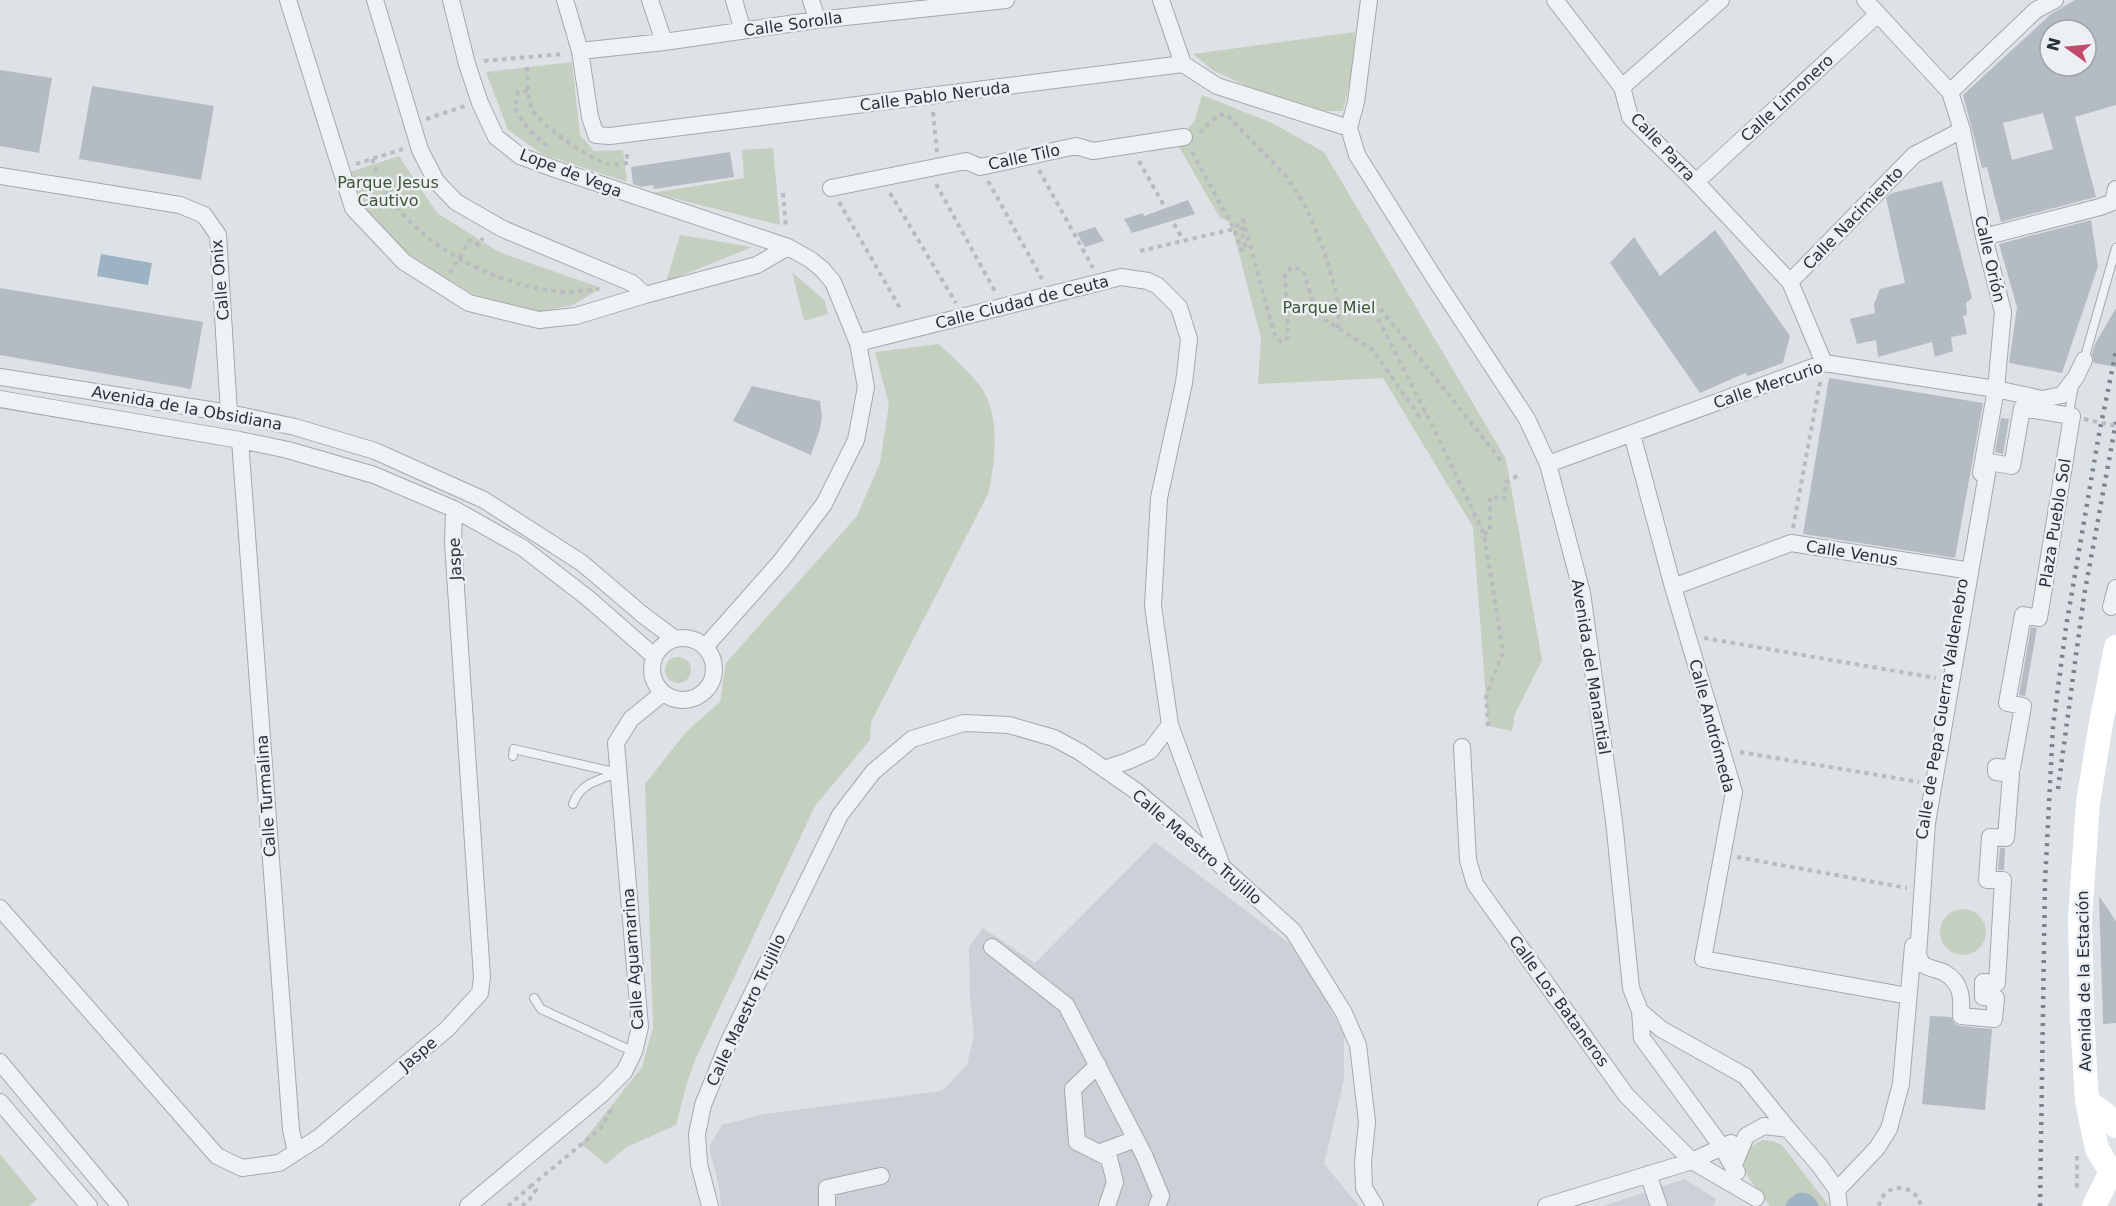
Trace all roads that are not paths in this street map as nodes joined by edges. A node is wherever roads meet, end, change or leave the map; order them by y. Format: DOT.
graph roads {
  1 [pos="288,0"];
  2 [pos="375,0"];
  3 [pos="451,0"];
  4 [pos="565,0"];
  5 [pos="651,0"];
  6 [pos="734,0"];
  7 [pos="811,0"];
  8 [pos="1006,0"];
  9 [pos="1161,0"];
  10 [pos="1369,0"];
  11 [pos="1721,0"];
  12 [pos="1865,0"];
  13 [pos="2055,0"];
  14 [pos="979,2"];
  15 [pos="1561,2"];
  16 [pos="898,5"];
  17 [pos="1878,14"];
  18 [pos="817,20"];
  19 [pos="743,31"];
  20 [pos="664,42"];
  21 [pos="575,52"];
  22 [pos="1183,64"];
  23 [pos="1622,87"];
  24 [pos="1950,92"];
  25 [pos="1349,128"];
  26 [pos="1962,130"];
  27 [pos="1184,137"];
  28 [pos="0,176"];
  29 [pos="1696,182"];
  30 [pos="831,188"];
  31 [pos="2116,189"];
  32 [pos="1984,237"];
  33 [pos="788,247"];
  34 [pos="2116,248"];
  35 [pos="1790,282"];
  36 [pos="645,295"];
  37 [pos="858,343"];
  38 [pos="2084,360"];
  39 [pos="1824,363"];
  40 [pos="0,376"];
  41 [pos="2076,377"];
  42 [pos="1995,389"];
  43 [pos="0,399"];
  44 [pos="229,413"];
  45 [pos="1632,434"];
  46 [pos="240,440"];
  47 [pos="1548,464"];
  48 [pos="2056,479"];
  49 [pos="454,509"];
  50 [pos="1965,570"];
  51 [pos="1673,587"];
  52 [pos="2116,588"];
  53 [pos="2111,607"];
  54 [pos="675,639"];
  55 [pos="705,647"];
  56 [pos="2116,647"];
  57 [pos="654,656"];
  58 [pos="663,693"];
  59 [pos="1170,725"];
  60 [pos="1462,747"];
  61 [pos="513,756"];
  62 [pos="1104,769"];
  63 [pos="618,773"];
  64 [pos="573,804"];
  65 [pos="1222,866"];
  66 [pos="0,908"];
  67 [pos="992,947"];
  68 [pos="1918,955"];
  69 [pos="1908,996"];
  70 [pos="534,998"];
  71 [pos="1640,1011"];
  72 [pos="634,1052"];
  73 [pos="0,1062"];
  74 [pos="1098,1065"];
  75 [pos="2087,1101"];
  76 [pos="0,1102"];
  77 [pos="2116,1126"];
  78 [pos="1788,1129"];
  79 [pos="1746,1136"];
  80 [pos="1136,1139"];
  81 [pos="2116,1142"];
  82 [pos="1722,1147"];
  83 [pos="296,1152"];
  84 [pos="1098,1153"];
  85 [pos="1692,1161"];
  86 [pos="1733,1167"];
  87 [pos="1648,1174"];
  88 [pos="2112,1175"];
  89 [pos="881,1176"];
  90 [pos="1838,1198"];
  91 [pos="2116,1200"];
  92 [pos="1759,1202"];
  93 [pos="89,1206"];
  94 [pos="120,1206"];
  95 [pos="468,1206"];
  96 [pos="710,1206"];
  97 [pos="827,1206"];
  98 [pos="1107,1206"];
  99 [pos="1157,1206"];
  100 [pos="1375,1206"];
  101 [pos="1546,1206"];
  102 [pos="1659,1206"];
  103 [pos="2094,1206"];
  104 [pos="2110,1206"];
  1 -- 36 [label="street"];
  2 -- 36 [label="street"];
  3 -- 33 [label="street, Lope de Vega"];
  4 -- 21 [label="street"];
  5 -- 20 [label="street"];
  6 -- 19 [label="street"];
  7 -- 18 [label="street"];
  8 -- 14 [label="street, Calle Sorolla"];
  9 -- 22 [label="street"];
  10 -- 25 [label="street"];
  11 -- 23 [label="street"];
  12 -- 17 [label="street"];
  13 -- 24 [label="street"];
  14 -- 16 [label="street, Calle Sorolla"];
  15 -- 23 [label="street, Calle Parra"];
  16 -- 18 [label="street, Calle Sorolla"];
  17 -- 24 [label="street"];
  17 -- 29 [label="street, Calle Limonero"];
  18 -- 19 [label="street, Calle Sorolla"];
  19 -- 20 [label="street, Calle Sorolla"];
  20 -- 21 [label="street, Calle Sorolla"];
  21 -- 22 [label="street, Calle Pablo Neruda"];
  22 -- 25 [label="street"];
  23 -- 29 [label="street, Calle Parra"];
  24 -- 26 [label="street, Calle Orión"];
  25 -- 47 [label="street, Avenida del Manantial"];
  26 -- 32 [label="street, Calle Orión"];
  26 -- 35 [label="street, Calle Nacimiento"];
  27 -- 30 [label="street, Calle Tilo"];
  28 -- 44 [label="street, Calle Onix"];
  29 -- 35 [label="street, Calle Parra"];
  31 -- 32 [label="street"];
  32 -- 42 [label="street, Calle Orión"];
  33 -- 36 [label="street"];
  33 -- 37 [label="street"];
  34 -- 38 [label="lane"];
  35 -- 39 [label="street, Calle Nacimiento"];
  37 -- 55 [label="street"];
  37 -- 59 [label="street, Calle Ciudad de Ceuta"];
  38 -- 41 [label="street"];
  39 -- 42 [label="street, Calle Mercurio"];
  39 -- 45 [label="street, Calle Mercurio"];
  40 -- 44 [label="street, Avenida de la Obsidiana"];
  41 -- 42 [label="street, Calle Mercurio"];
  41 -- 48 [label="lane"];
  42 -- 50 [label="street, Calle de Pepa Guerra Valdenebro"];
  43 -- 46 [label="street, Avenida de la Obsidiana"];
  44 -- 54 [label="street, Avenida de la Obsidiana"];
  45 -- 47 [label="street, Calle Mercurio"];
  45 -- 51 [label="street, Calle Andrómeda"];
  46 -- 49 [label="street, Avenida de la Obsidiana"];
  46 -- 83 [label="street, Calle Turmalina"];
  47 -- 71 [label="street, Avenida del Manantial"];
  49 -- 57 [label="street, Avenida de la Obsidiana"];
  49 -- 83 [label="street, Jaspe"];
  50 -- 51 [label="street, Calle Venus"];
  50 -- 69 [label="street, Calle de Pepa Guerra Valdenebro"];
  51 -- 69 [label="street, Calle Andrómeda"];
  52 -- 53 [label="street"];
  54 -- 55 [label="street"];
  54 -- 57 [label="street"];
  55 -- 58 [label="street"];
  56 -- 75 [label="main road, Avenida de la Estación"];
  57 -- 58 [label="street"];
  58 -- 63 [label="street, Calle Aguamarina"];
  59 -- 62 [label="street"];
  59 -- 65 [label="street, Calle Ciudad de Ceuta"];
  60 -- 85 [label="street, Calle Los Bataneros"];
  61 -- 63 [label="lane"];
  62 -- 65 [label="street, Calle Maestro Trujillo"];
  62 -- 96 [label="street, Calle Maestro Trujillo"];
  63 -- 64 [label="lane"];
  63 -- 72 [label="street, Calle Aguamarina"];
  65 -- 100 [label="street, Calle Maestro Trujillo"];
  66 -- 83 [label="street, Jaspe"];
  67 -- 74 [label="street"];
  68 -- 68 [label="street, Plaza Pueblo Sol"];
  69 -- 90 [label="street, Calle de Pepa Guerra Valdenebro"];
  70 -- 72 [label="lane"];
  71 -- 78 [label="street"];
  71 -- 82 [label="street, Avenida del Manantial"];
  72 -- 95 [label="street, Calle Aguamarina"];
  73 -- 94 [label="street"];
  74 -- 80 [label="street"];
  74 -- 84 [label="street"];
  75 -- 77 [label="main road"];
  75 -- 88 [label="main road, Avenida de la Estación"];
  76 -- 93 [label="street"];
  78 -- 79 [label="street"];
  78 -- 90 [label="street"];
  79 -- 82 [label="street"];
  79 -- 86 [label="street"];
  80 -- 84 [label="street"];
  80 -- 99 [label="street"];
  81 -- 88 [label="main road"];
  82 -- 85 [label="street"];
  82 -- 86 [label="street, Avenida del Manantial"];
  84 -- 98 [label="street"];
  85 -- 87 [label="street"];
  85 -- 92 [label="street, Calle Los Bataneros"];
  86 -- 92 [label="street, Avenida del Manantial"];
  87 -- 101 [label="street"];
  87 -- 102 [label="street"];
  88 -- 103 [label="main road"];
  89 -- 97 [label="street"];
  91 -- 104 [label="main road"];
}
